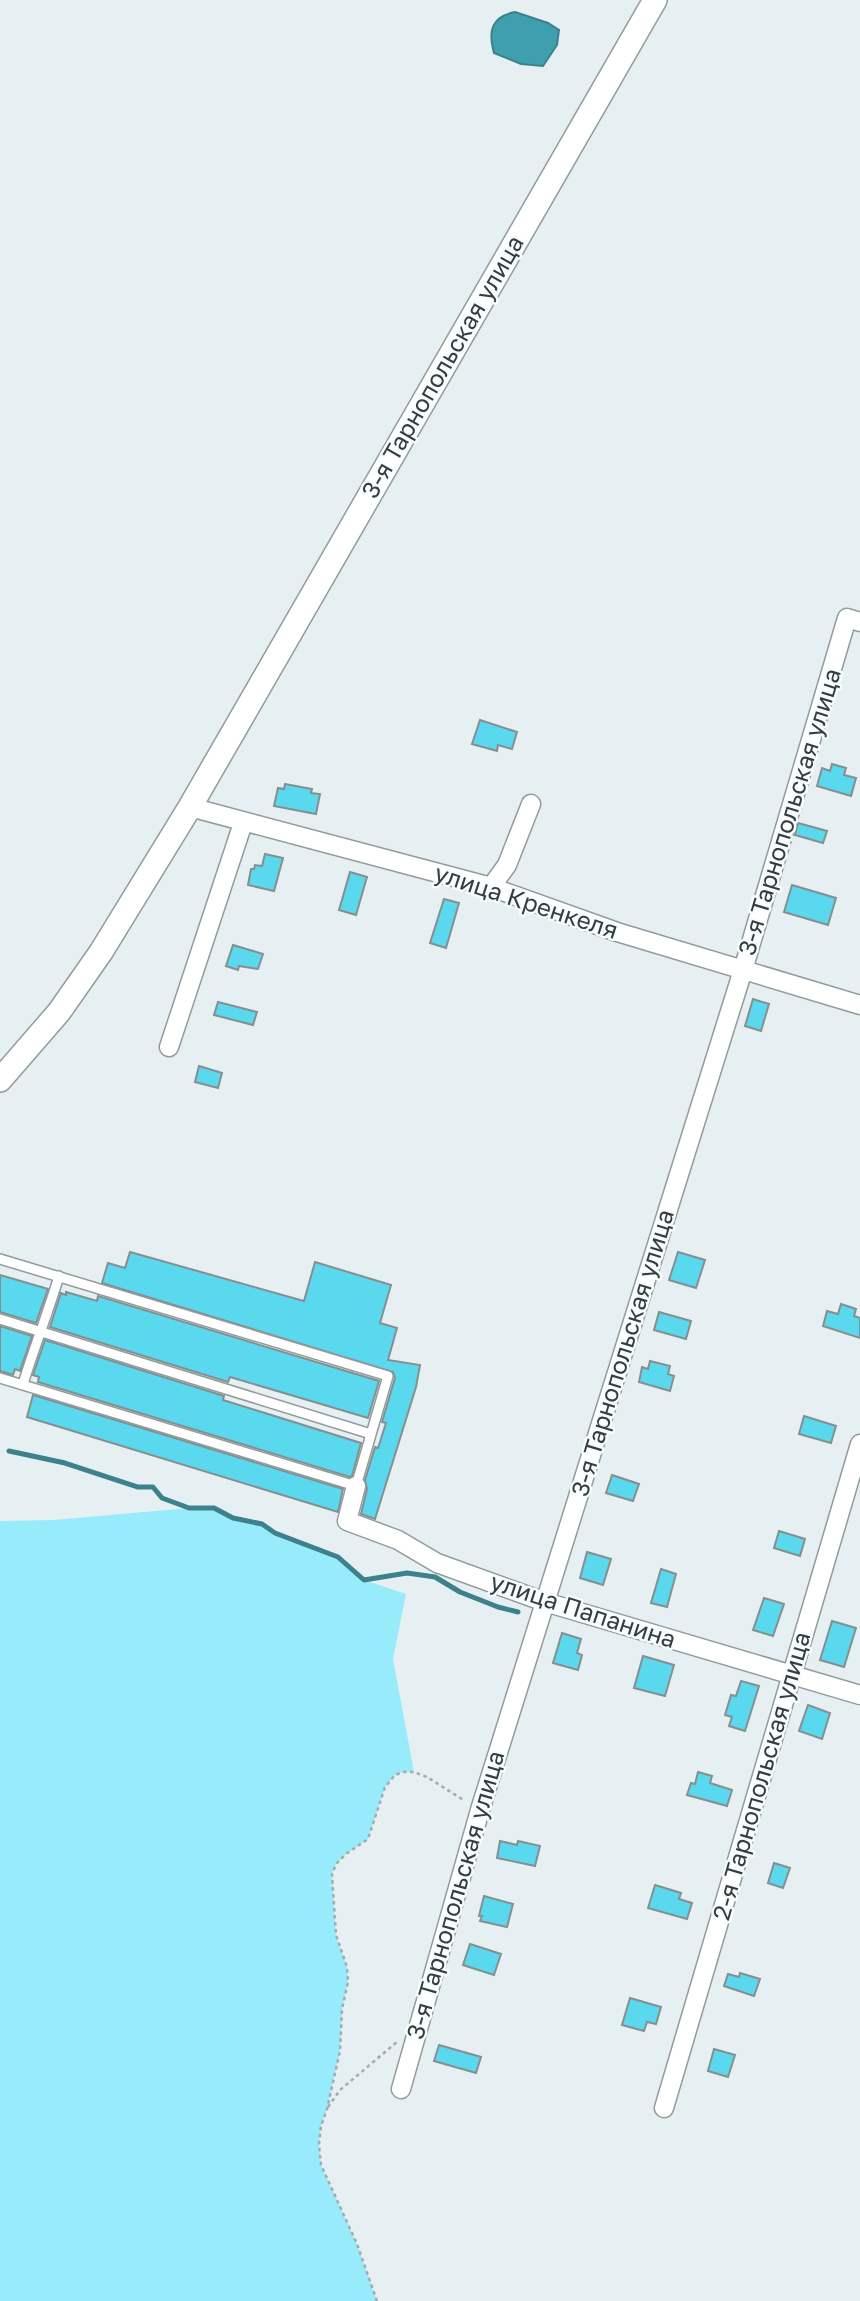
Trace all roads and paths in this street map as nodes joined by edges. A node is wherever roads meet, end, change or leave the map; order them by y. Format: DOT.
graph roads {
  1 [pos="655,0"];
  2 [pos="854,620"];
  3 [pos="531,804"];
  4 [pos="190,807"];
  5 [pos="243,823"];
  6 [pos="491,887"];
  7 [pos="743,970"];
  8 [pos="860,1005"];
  9 [pos="169,1046"];
  10 [pos="0,1080"];
  11 [pos="0,1259"];
  12 [pos="59,1276"];
  13 [pos="0,1319"];
  14 [pos="39,1331"];
  15 [pos="0,1378"];
  16 [pos="23,1384"];
  17 [pos="371,1434"];
  18 [pos="860,1444"];
  19 [pos="356,1486"];
  20 [pos="545,1602"];
  21 [pos="792,1676"];
  22 [pos="860,1695"];
  23 [pos="480,1810"];
  24 [pos="418,2024"];
  25 [pos="401,2089"];
  26 [pos="664,2108"];
  27 [pos="327,2109"];
  28 [pos="377,2301"];
  1 -- 4 [label="street, 3-я Тарнопольская улица"];
  2 -- 7 [label="street, 3-я Тарнопольская улица"];
  3 -- 6 [label="street"];
  4 -- 5 [label="street, улица Кренкеля"];
  4 -- 10 [label="street, 3-я Тарнопольская улица"];
  5 -- 6 [label="street, улица Кренкеля"];
  5 -- 9 [label="street"];
  6 -- 7 [label="street, улица Кренкеля"];
  7 -- 8 [label="street, улица Кренкеля"];
  7 -- 20 [label="street, 3-я Тарнопольская улица"];
  11 -- 12 [label="lane"];
  12 -- 14 [label="lane"];
  12 -- 17 [label="lane"];
  13 -- 14 [label="lane"];
  14 -- 16 [label="lane"];
  14 -- 17 [label="lane"];
  15 -- 16 [label="lane"];
  16 -- 19 [label="lane"];
  17 -- 19 [label="lane"];
  18 -- 21 [label="street, 2-я Тарнопольская улица"];
  19 -- 20 [label="street, улица Папанина"];
  20 -- 21 [label="street, улица Папанина"];
  20 -- 23 [label="street, 3-я Тарнопольская улица"];
  21 -- 22 [label="street, улица Папанина"];
  21 -- 26 [label="street, 2-я Тарнопольская улица"];
  23 -- 24 [label="street, 3-я Тарнопольская улица"];
  23 -- 27 [label="path"];
  24 -- 25 [label="street, 3-я Тарнопольская улица"];
  24 -- 27 [label="path"];
  27 -- 28 [label="path"];
}
